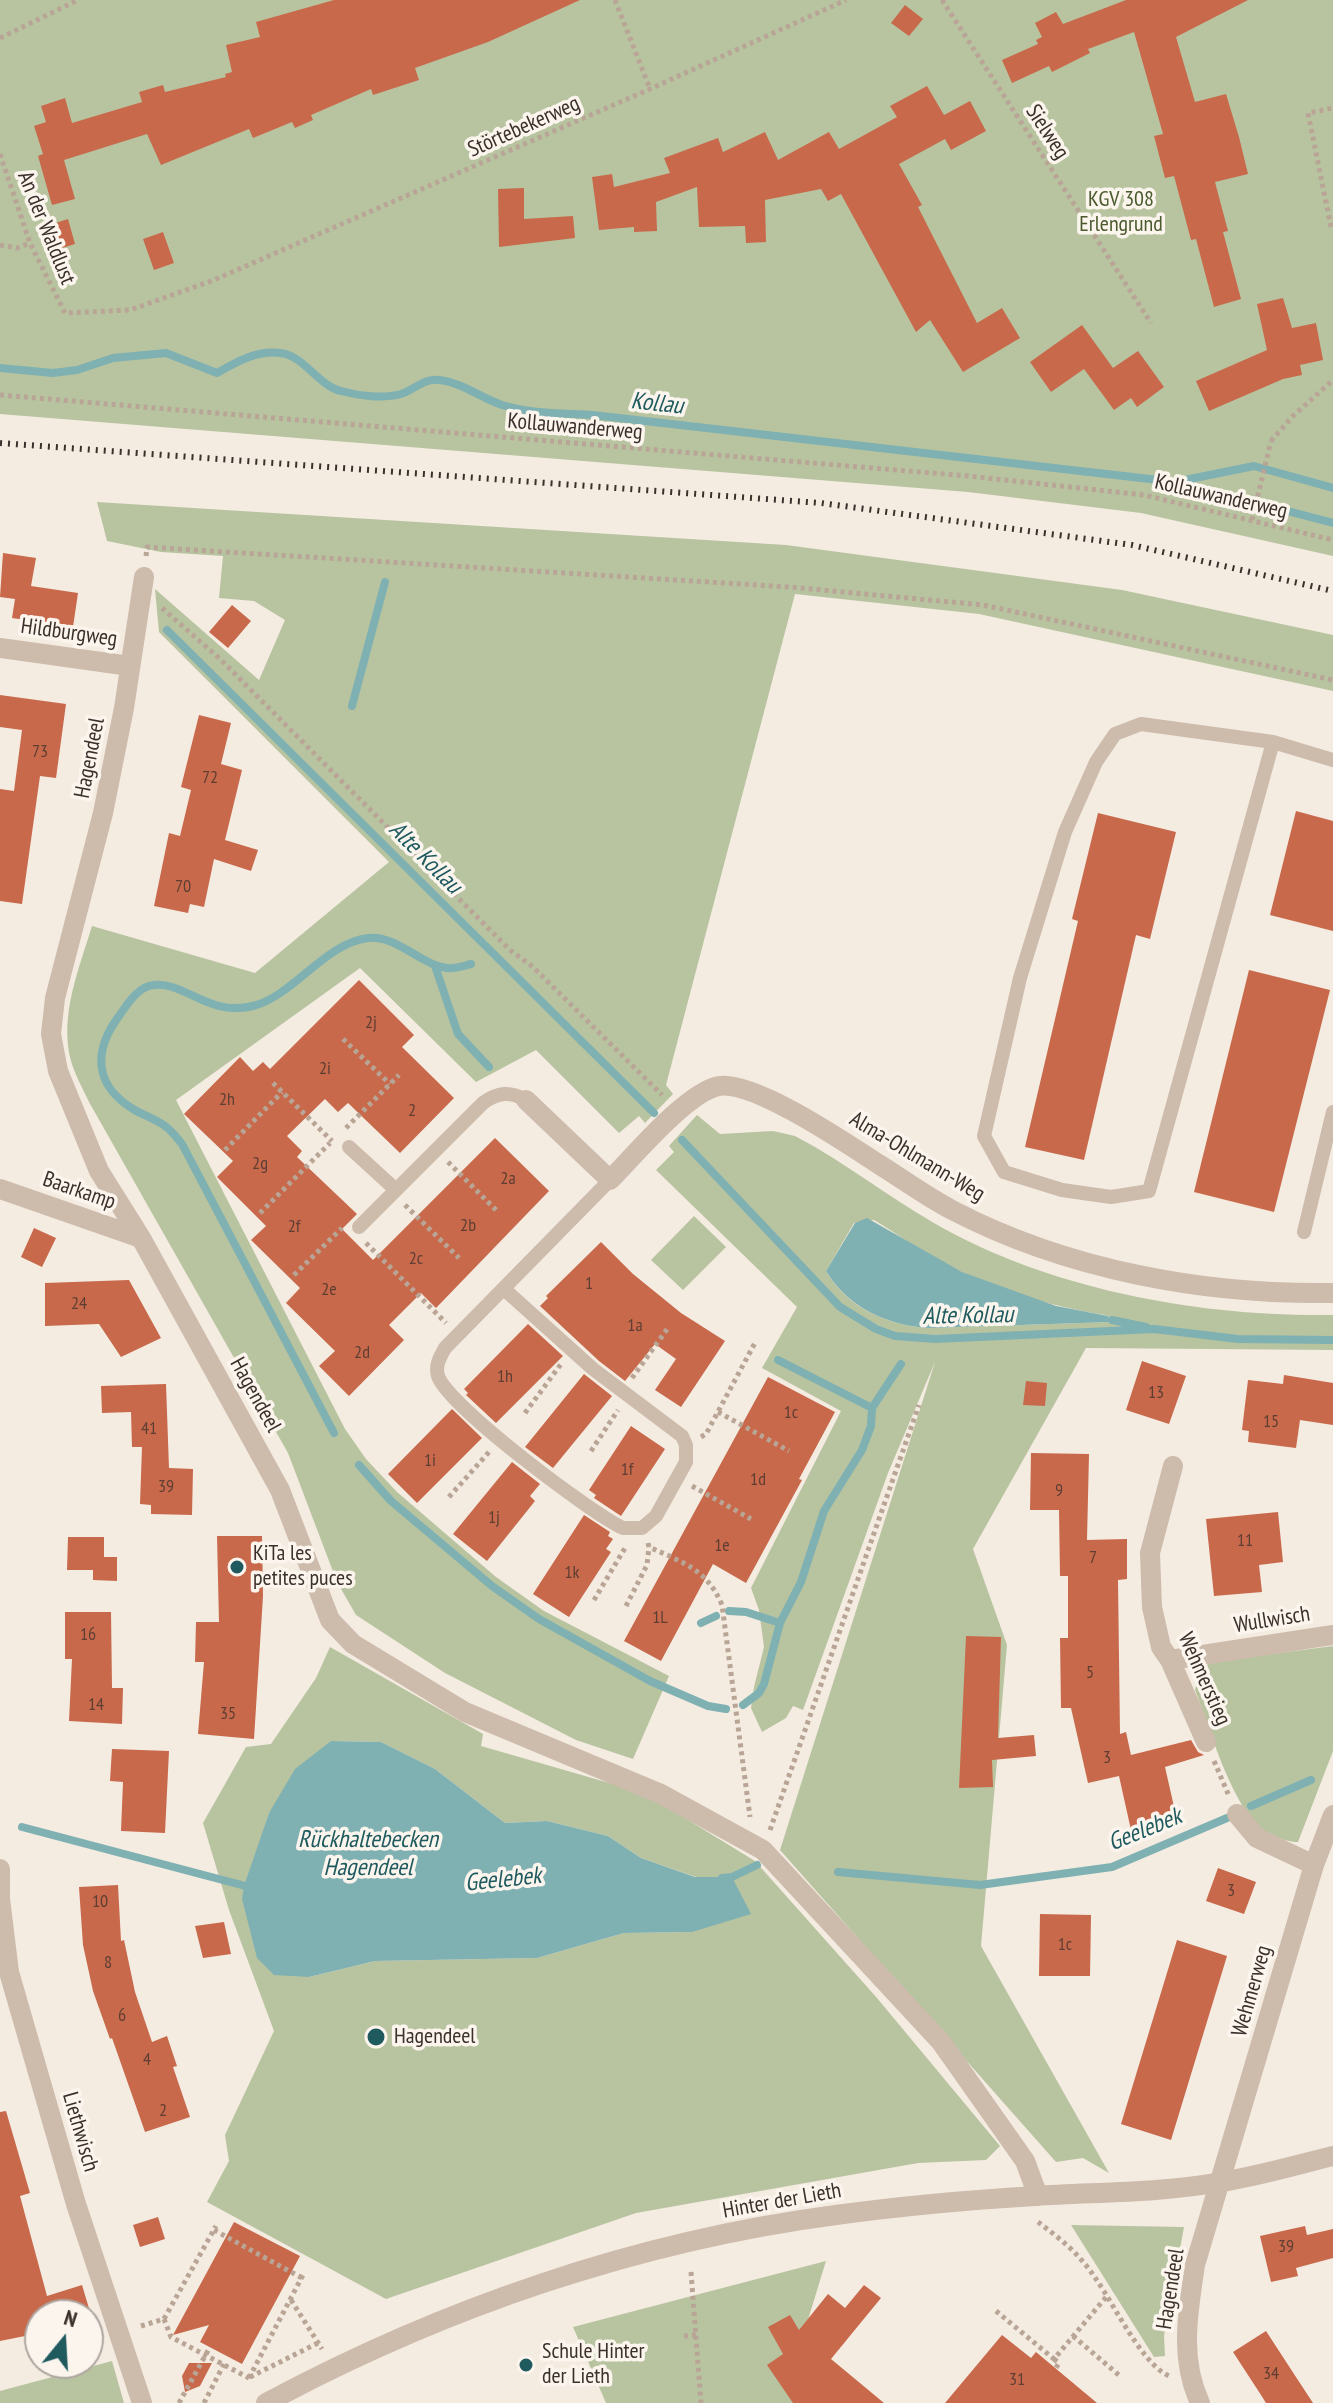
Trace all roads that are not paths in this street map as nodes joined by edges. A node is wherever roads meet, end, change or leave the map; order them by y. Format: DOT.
graph roads {
  1 [pos="143,586"];
  2 [pos="0,648"];
  3 [pos="130,666"];
  4 [pos="1273,742"];
  5 [pos="1333,760"];
  6 [pos="526,1100"];
  7 [pos="1333,1112"];
  8 [pos="349,1147"];
  9 [pos="610,1180"];
  10 [pos="0,1189"];
  11 [pos="394,1192"];
  12 [pos="353,1225"];
  13 [pos="1304,1232"];
  14 [pos="141,1238"];
  15 [pos="504,1289"];
  16 [pos="1333,1293"];
  17 [pos="1173,1466"];
  18 [pos="1333,1635"];
  19 [pos="1170,1660"];
  20 [pos="1206,1742"];
  21 [pos="1237,1814"];
  22 [pos="1333,1815"];
  23 [pos="1314,1865"];
  24 [pos="0,1869"];
  25 [pos="1333,2156"];
  26 [pos="1222,2182"];
  27 [pos="1038,2196"];
  28 [pos="1196,2395"];
  29 [pos="142,2403"];
  30 [pos="266,2403"];
  1 -- 3 [label="street, Hagendeel"];
  2 -- 3 [label="street, Hildburgweg"];
  3 -- 14 [label="street, Hagendeel"];
  4 -- 4 [label="lane"];
  4 -- 5 [label="lane"];
  6 -- 9 [label="street"];
  6 -- 11 [label="lane"];
  7 -- 13 [label="lane"];
  8 -- 11 [label="lane"];
  9 -- 15 [label="lane, Alma-Ohlmann-Weg"];
  9 -- 16 [label="street, Alma-Ohlmann-Weg"];
  10 -- 14 [label="street, Baarkamp"];
  11 -- 12 [label="lane"];
  14 -- 27 [label="street, Hagendeel"];
  15 -- 15 [label="lane, Alma-Ohlmann-Weg"];
  17 -- 19 [label="street, Wehmerstieg"];
  18 -- 19 [label="street, Wullwisch"];
  19 -- 20 [label="street, Wehmerstieg"];
  21 -- 23 [label="street"];
  22 -- 23 [label="street, Wehmerweg"];
  23 -- 26 [label="street, Wehmerweg"];
  24 -- 29 [label="street, Liethwisch"];
  25 -- 26 [label="street, Hinter der Lieth"];
  26 -- 27 [label="street, Hinter der Lieth"];
  26 -- 28 [label="street, Hagendeel"];
  27 -- 30 [label="street, Hinter der Lieth"];
}
